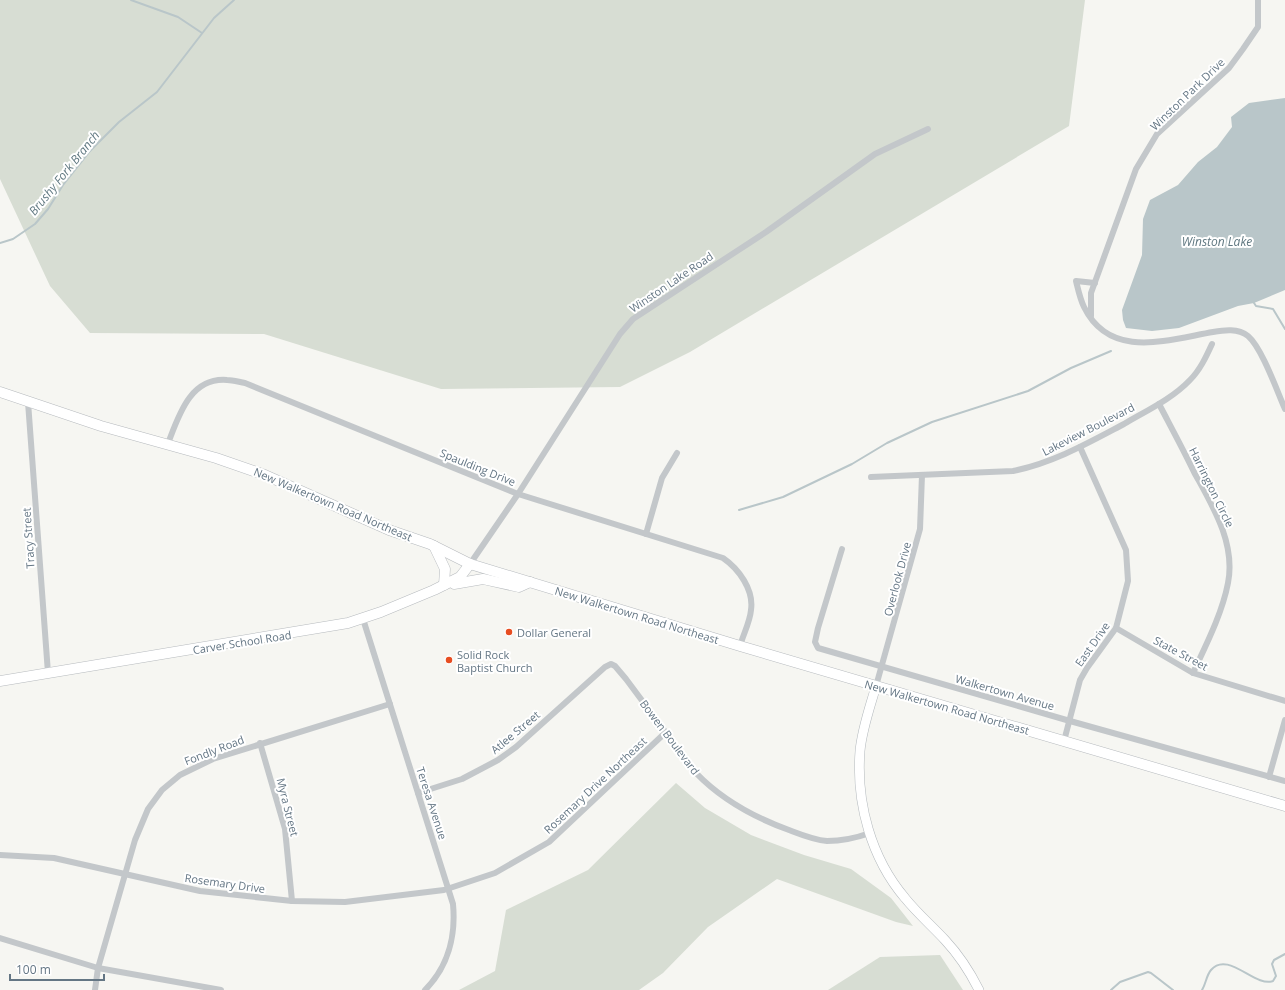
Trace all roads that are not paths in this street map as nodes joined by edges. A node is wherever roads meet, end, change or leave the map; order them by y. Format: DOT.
graph roads {
  1 [pos="1258,0"];
  2 [pos="928,129"];
  3 [pos="1095,283"];
  4 [pos="1091,316"];
  5 [pos="1212,344"];
  6 [pos="0,392"];
  7 [pos="28,402"];
  8 [pos="1159,404"];
  9 [pos="1285,409"];
  10 [pos="167,446"];
  11 [pos="1080,447"];
  12 [pos="678,453"];
  13 [pos="922,475"];
  14 [pos="871,478"];
  15 [pos="518,494"];
  16 [pos="646,534"];
  17 [pos="434,546"];
  18 [pos="842,550"];
  19 [pos="470,564"];
  20 [pos="530,582"];
  21 [pos="444,585"];
  22 [pos="363,619"];
  23 [pos="1116,628"];
  24 [pos="740,646"];
  25 [pos="611,664"];
  26 [pos="882,666"];
  27 [pos="48,673"];
  28 [pos="1193,673"];
  29 [pos="0,681"];
  30 [pos="876,686"];
  31 [pos="1285,701"];
  32 [pos="390,704"];
  33 [pos="1285,720"];
  34 [pos="1070,722"];
  35 [pos="665,733"];
  36 [pos="1064,741"];
  37 [pos="260,743"];
  38 [pos="1269,777"];
  39 [pos="1285,781"];
  40 [pos="418,793"];
  41 [pos="1285,806"];
  42 [pos="870,833"];
  43 [pos="0,855"];
  44 [pos="124,873"];
  45 [pos="449,889"];
  46 [pos="292,901"];
  47 [pos="0,938"];
  48 [pos="98,968"];
  49 [pos="94,990"];
  50 [pos="221,990"];
  51 [pos="425,990"];
  52 [pos="979,990"];
  1 -- 3 [label="street, Winston Park Drive"];
  2 -- 15 [label="street, Winston Lake Road"];
  3 -- 4 [label="street, Winston Park Drive"];
  3 -- 4 [label="street"];
  4 -- 9 [label="street"];
  5 -- 8 [label="street, Lakeview Boulevard"];
  6 -- 7 [label="main road, New Walkertown Road Northeast"];
  7 -- 10 [label="main road, New Walkertown Road Northeast"];
  7 -- 27 [label="street, Tracy Street"];
  8 -- 11 [label="street, Lakeview Boulevard"];
  8 -- 28 [label="street, Harrington Circle"];
  10 -- 15 [label="street, Spaulding Drive"];
  10 -- 17 [label="main road, New Walkertown Road Northeast"];
  11 -- 13 [label="street, Lakeview Boulevard"];
  11 -- 23 [label="street, East Drive"];
  12 -- 16 [label="street"];
  13 -- 14 [label="street, Lakeview Boulevard"];
  13 -- 26 [label="street, Overlook Drive"];
  15 -- 16 [label="street, Spaulding Drive"];
  15 -- 19 [label="street, Winston Lake Road"];
  16 -- 24 [label="street, Spaulding Drive"];
  17 -- 19 [label="main road, New Walkertown Road Northeast"];
  17 -- 21 [label="main road"];
  18 -- 26 [label="street, Walkertown Avenue"];
  19 -- 20 [label="main road, New Walkertown Road Northeast"];
  19 -- 21 [label="main road, Carver School Road"];
  20 -- 21 [label="main road"];
  20 -- 24 [label="main road, New Walkertown Road Northeast"];
  21 -- 22 [label="main road, Carver School Road"];
  22 -- 27 [label="main road, Carver School Road"];
  22 -- 32 [label="street, Teresa Avenue"];
  23 -- 28 [label="street, State Street"];
  23 -- 34 [label="street, East Drive"];
  24 -- 30 [label="main road, New Walkertown Road Northeast"];
  25 -- 35 [label="street, Bowen Boulevard"];
  25 -- 40 [label="street, Atlee Street"];
  26 -- 30 [label="street, Overlook Drive"];
  26 -- 34 [label="street, Walkertown Avenue"];
  27 -- 29 [label="main road, Carver School Road"];
  28 -- 31 [label="street, State Street"];
  30 -- 36 [label="main road, New Walkertown Road Northeast"];
  30 -- 42 [label="street"];
  32 -- 37 [label="street, Fondly Road"];
  32 -- 40 [label="street, Teresa Avenue"];
  33 -- 38 [label="street"];
  34 -- 36 [label="street, East Drive"];
  34 -- 38 [label="street, Walkertown Avenue"];
  35 -- 42 [label="street, Bowen Boulevard"];
  35 -- 45 [label="street, Rosemary Drive Northeast"];
  36 -- 41 [label="main road, New Walkertown Road Northeast"];
  37 -- 44 [label="street, Fondly Road"];
  37 -- 46 [label="street, Myra Street"];
  38 -- 39 [label="street, Walkertown Avenue"];
  40 -- 45 [label="street, Teresa Avenue"];
  42 -- 52 [label="street"];
  43 -- 44 [label="street, Rosemary Drive"];
  44 -- 46 [label="street, Rosemary Drive"];
  44 -- 48 [label="street, Fondly Road"];
  45 -- 46 [label="street, Rosemary Drive"];
  45 -- 51 [label="street, Teresa Avenue"];
  47 -- 48 [label="street"];
  48 -- 49 [label="street, Fondly Road"];
  48 -- 50 [label="street"];
}
